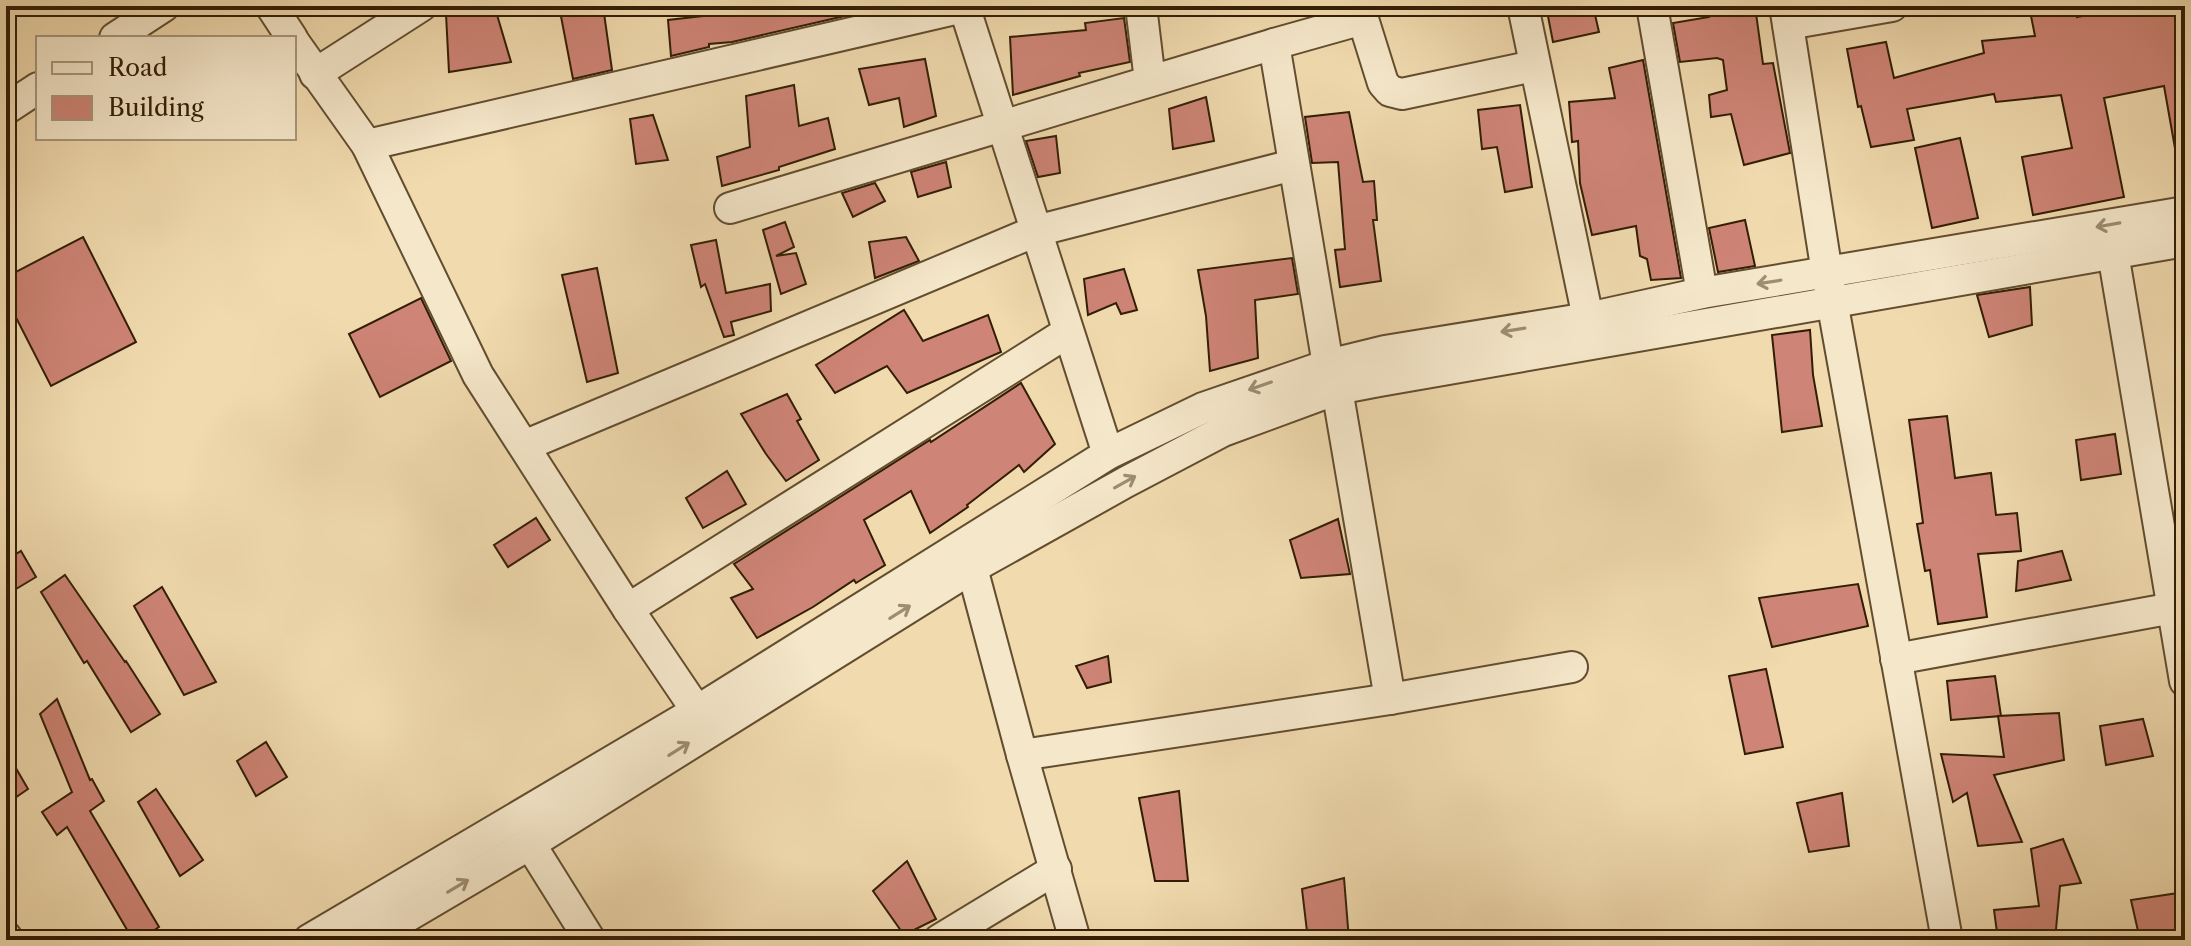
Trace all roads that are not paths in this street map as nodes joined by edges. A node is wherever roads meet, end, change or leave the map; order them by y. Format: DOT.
graph roads {
  1 [pos="164,6"];
  2 [pos="271,6"];
  3 [pos="421,6"];
  4 [pos="964,6"];
  5 [pos="1141,6"];
  6 [pos="1523,6"];
  7 [pos="1652,6"];
  8 [pos="1892,6"];
  9 [pos="1362,12"];
  10 [pos="1787,15"];
  11 [pos="118,36"];
  12 [pos="290,36"];
  13 [pos="1274,44"];
  14 [pos="296,45"];
  15 [pos="1534,66"];
  16 [pos="315,74"];
  17 [pos="1150,81"];
  18 [pos="36,89"];
  19 [pos="6,109"];
  20 [pos="1002,126"];
  21 [pos="367,145"];
  22 [pos="1293,165"];
  23 [pos="730,208"];
  24 [pos="2185,212"];
  25 [pos="1036,231"];
  26 [pos="2185,241"];
  27 [pos="2113,253"];
  28 [pos="1830,287"];
  29 [pos="1702,293"];
  30 [pos="1588,318"];
  31 [pos="1068,332"];
  32 [pos="1332,377"];
  33 [pos="524,446"];
  34 [pos="1108,454"];
  35 [pos="972,568"];
  36 [pos="2173,608"];
  37 [pos="628,609"];
  38 [pos="1896,659"];
  39 [pos="1572,667"];
  40 [pos="2185,681"];
  41 [pos="1390,699"];
  42 [pos="697,711"];
  43 [pos="1022,755"];
  44 [pos="530,844"];
  45 [pos="1056,869"];
  46 [pos="399,904"];
  47 [pos="309,940"];
  48 [pos="367,940"];
  49 [pos="590,940"];
  50 [pos="939,940"];
  51 [pos="1075,940"];
  52 [pos="1947,940"];
  1 -- 11 [label="street"];
  2 -- 12 [label="street"];
  3 -- 16 [label="street"];
  4 -- 20 [label="street"];
  4 -- 21 [label="street"];
  5 -- 17 [label="street"];
  6 -- 15 [label="street"];
  7 -- 29 [label="street"];
  8 -- 10 [label="street"];
  9 -- 13 [label="street"];
  9 -- 15 [label="street"];
  10 -- 28 [label="street"];
  13 -- 17 [label="street"];
  13 -- 22 [label="street"];
  14 -- 16 [label="street"];
  15 -- 30 [label="street"];
  16 -- 21 [label="street"];
  17 -- 20 [label="street"];
  18 -- 19 [label="street"];
  20 -- 23 [label="street"];
  20 -- 25 [label="street"];
  21 -- 33 [label="street"];
  22 -- 25 [label="street"];
  22 -- 32 [label="street"];
  24 -- 28 [label="street, one-way"];
  25 -- 31 [label="street"];
  25 -- 33 [label="street"];
  26 -- 27 [label="street"];
  27 -- 28 [label="street"];
  27 -- 36 [label="street"];
  28 -- 29 [label="street, one-way"];
  28 -- 32 [label="street"];
  28 -- 38 [label="street"];
  29 -- 30 [label="street"];
  30 -- 32 [label="street, one-way"];
  31 -- 34 [label="street"];
  31 -- 37 [label="street"];
  32 -- 34 [label="street, one-way"];
  35 -- 32 [label="street, one-way"];
  32 -- 41 [label="street"];
  33 -- 37 [label="street"];
  34 -- 42 [label="street"];
  35 -- 43 [label="street"];
  44 -- 35 [label="street, one-way"];
  36 -- 38 [label="street"];
  36 -- 40 [label="street"];
  37 -- 42 [label="street"];
  38 -- 52 [label="street"];
  39 -- 41 [label="street"];
  41 -- 43 [label="street"];
  42 -- 46 [label="street"];
  43 -- 45 [label="street"];
  46 -- 44 [label="street, one-way"];
  44 -- 49 [label="street"];
  45 -- 50 [label="street"];
  45 -- 51 [label="street"];
  46 -- 47 [label="street"];
  46 -- 48 [label="street"];
}
